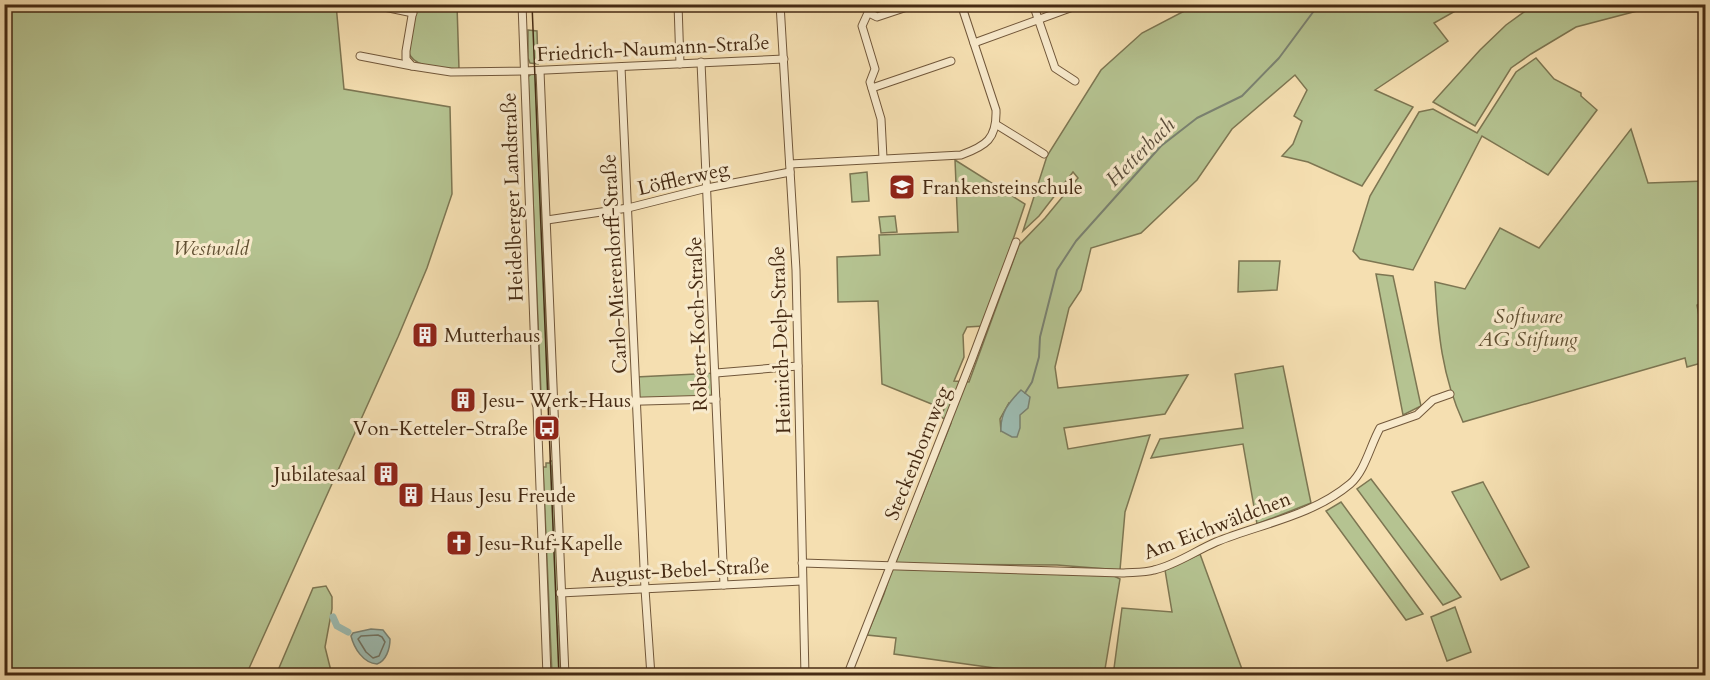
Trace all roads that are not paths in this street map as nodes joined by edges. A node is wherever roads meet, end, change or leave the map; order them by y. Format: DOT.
graph roads {
  1 [pos="370,4"];
  2 [pos="414,4"];
  3 [pos="522,4"];
  4 [pos="678,4"];
  5 [pos="780,4"];
  6 [pos="872,4"];
  7 [pos="961,4"];
  8 [pos="1034,4"];
  9 [pos="913,5"];
  10 [pos="1082,5"];
  11 [pos="413,13"];
  12 [pos="869,13"];
  13 [pos="1039,21"];
  14 [pos="974,42"];
  15 [pos="360,56"];
  16 [pos="784,59"];
  17 [pos="951,61"];
  18 [pos="701,62"];
  19 [pos="680,63"];
  20 [pos="412,66"];
  21 [pos="621,67"];
  22 [pos="524,71"];
  23 [pos="540,71"];
  24 [pos="1075,81"];
  25 [pos="872,88"];
  26 [pos="997,126"];
  27 [pos="1044,154"];
  28 [pos="883,158"];
  29 [pos="790,168"];
  30 [pos="707,188"];
  31 [pos="628,208"];
  32 [pos="547,220"];
  33 [pos="1016,242"];
  34 [pos="798,366"];
  35 [pos="716,373"];
  36 [pos="1450,394"];
  37 [pos="716,399"];
  38 [pos="637,401"];
  39 [pos="536,404"];
  40 [pos="553,404"];
  41 [pos="802,563"];
  42 [pos="891,565"];
  43 [pos="802,581"];
  44 [pos="724,585"];
  45 [pos="645,589"];
  46 [pos="560,593"];
  47 [pos="547,675"];
  48 [pos="565,675"];
  49 [pos="651,675"];
  50 [pos="805,675"];
  51 [pos="847,675"];
  1 -- 11 [label="street"];
  2 -- 11 [label="street"];
  3 -- 22 [label="street, Heidelberger Landstraße"];
  4 -- 19 [label="street"];
  5 -- 16 [label="street, Heinrich-Delp-Straße"];
  6 -- 12 [label="street"];
  7 -- 14 [label="street"];
  8 -- 13 [label="street"];
  9 -- 12 [label="street"];
  10 -- 13 [label="street"];
  11 -- 20 [label="street"];
  12 -- 25 [label="street"];
  13 -- 14 [label="street"];
  13 -- 24 [label="street"];
  14 -- 26 [label="street"];
  15 -- 20 [label="street, Friedrich-Naumann-Straße"];
  16 -- 18 [label="street, Friedrich-Naumann-Straße"];
  16 -- 29 [label="street, Heinrich-Delp-Straße"];
  17 -- 25 [label="street"];
  18 -- 19 [label="street, Friedrich-Naumann-Straße"];
  18 -- 30 [label="street, Robert-Koch-Straße"];
  19 -- 21 [label="street, Friedrich-Naumann-Straße"];
  20 -- 22 [label="street, Friedrich-Naumann-Straße"];
  21 -- 23 [label="street, Friedrich-Naumann-Straße"];
  21 -- 31 [label="street, Carlo-Mierendorff-Straße"];
  22 -- 23 [label="street, Friedrich-Naumann-Straße"];
  22 -- 39 [label="street, Heidelberger Landstraße"];
  23 -- 32 [label="street, Heidelberger Landstraße"];
  25 -- 28 [label="street"];
  26 -- 27 [label="street"];
  26 -- 28 [label="street, Löfflerweg"];
  28 -- 29 [label="street, Löfflerweg"];
  29 -- 30 [label="street, Löfflerweg"];
  29 -- 34 [label="street, Heinrich-Delp-Straße"];
  30 -- 31 [label="street, Löfflerweg"];
  30 -- 35 [label="street, Robert-Koch-Straße"];
  31 -- 32 [label="street, Löfflerweg"];
  31 -- 38 [label="street, Carlo-Mierendorff-Straße"];
  32 -- 40 [label="street, Heidelberger Landstraße"];
  33 -- 42 [label="street, Steckenbornweg"];
  34 -- 35 [label="street"];
  34 -- 41 [label="street, Heinrich-Delp-Straße"];
  35 -- 37 [label="street, Robert-Koch-Straße"];
  36 -- 42 [label="street, Am Eichwäldchen"];
  37 -- 38 [label="street"];
  37 -- 44 [label="street, Robert-Koch-Straße"];
  38 -- 40 [label="street"];
  38 -- 45 [label="street, Carlo-Mierendorff-Straße"];
  39 -- 40 [label="street"];
  39 -- 47 [label="street, Heidelberger Landstraße"];
  40 -- 46 [label="street, Heidelberger Landstraße"];
  41 -- 42 [label="street, Am Eichwäldchen"];
  41 -- 43 [label="street, Heinrich-Delp-Straße"];
  42 -- 51 [label="street, Steckenbornweg"];
  43 -- 44 [label="street, August-Bebel-Straße"];
  43 -- 50 [label="street, Heinrich-Delp-Straße"];
  44 -- 45 [label="street, August-Bebel-Straße"];
  45 -- 46 [label="street, August-Bebel-Straße"];
  45 -- 49 [label="street, Carlo-Mierendorff-Straße"];
  46 -- 48 [label="street, Heidelberger Landstraße"];
}
